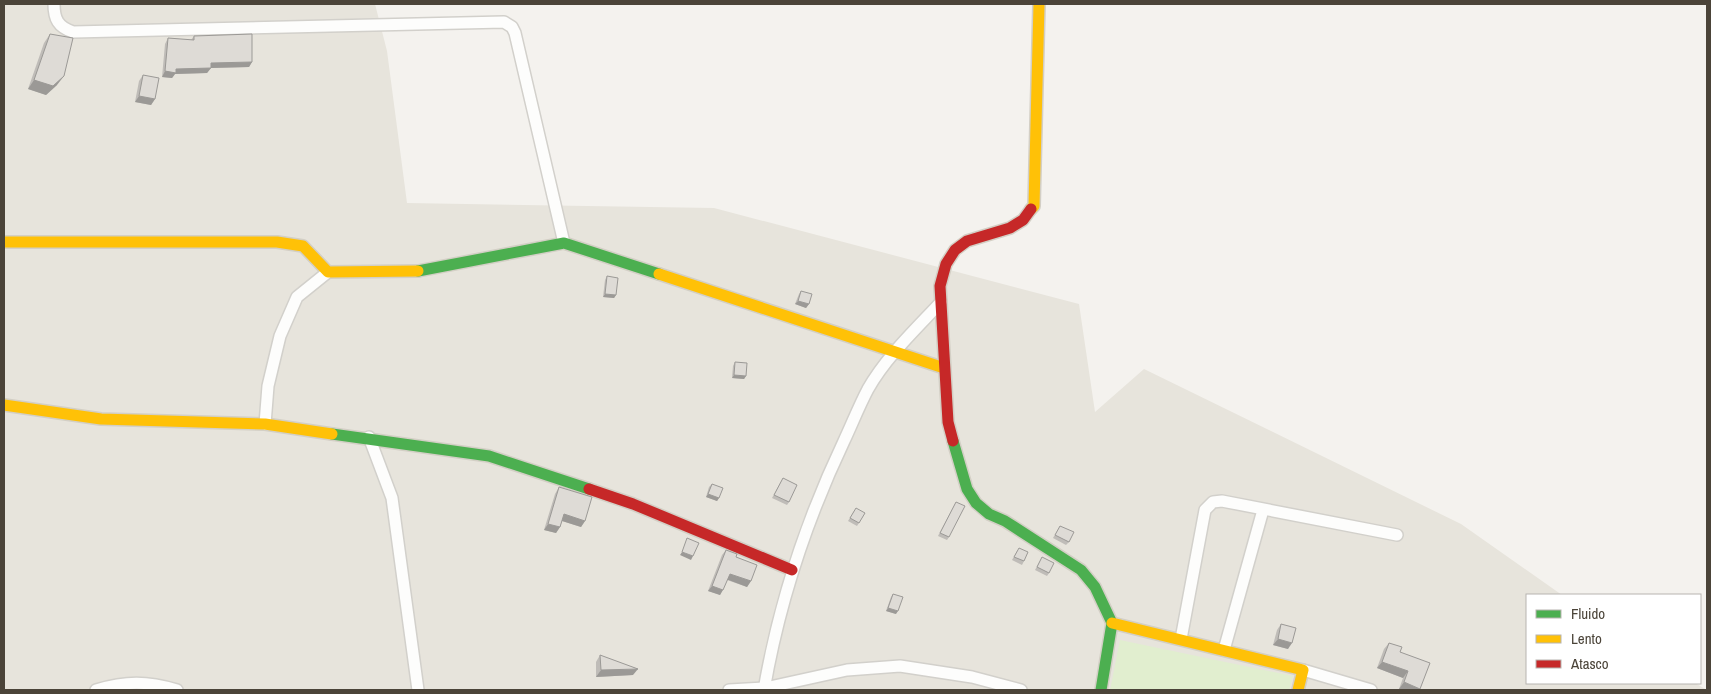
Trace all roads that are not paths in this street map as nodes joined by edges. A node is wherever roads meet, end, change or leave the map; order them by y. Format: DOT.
graph roads {
  1 [pos="54,4"];
  2 [pos="1039,4"];
  3 [pos="4,242"];
  4 [pos="564,243"];
  5 [pos="328,272"];
  6 [pos="941,302"];
  7 [pos="894,353"];
  8 [pos="944,368"];
  9 [pos="4,405"];
  10 [pos="264,424"];
  11 [pos="369,437"];
  12 [pos="1263,510"];
  13 [pos="1397,535"];
  14 [pos="792,570"];
  15 [pos="1112,623"];
  16 [pos="1181,639"];
  17 [pos="1224,650"];
  18 [pos="1303,670"];
  19 [pos="764,689"];
  20 [pos="96,690"];
  21 [pos="177,690"];
  22 [pos="418,690"];
  23 [pos="730,690"];
  24 [pos="1021,690"];
  25 [pos="1101,690"];
  26 [pos="1298,690"];
  27 [pos="1370,690"];
  1 -- 4 [label="street"];
  2 -- 6 [label="street"];
  3 -- 5 [label="street"];
  4 -- 5 [label="street"];
  4 -- 7 [label="street"];
  5 -- 10 [label="street"];
  6 -- 7 [label="street"];
  6 -- 8 [label="street"];
  7 -- 8 [label="street"];
  7 -- 14 [label="street"];
  8 -- 15 [label="street"];
  9 -- 10 [label="street"];
  10 -- 11 [label="street"];
  11 -- 14 [label="street"];
  11 -- 22 [label="street"];
  12 -- 13 [label="street"];
  12 -- 16 [label="street"];
  12 -- 17 [label="street"];
  14 -- 19 [label="street"];
  15 -- 16 [label="street"];
  15 -- 25 [label="street"];
  16 -- 17 [label="street"];
  17 -- 18 [label="street"];
  18 -- 26 [label="street"];
  18 -- 27 [label="street"];
  19 -- 23 [label="street"];
  19 -- 24 [label="street"];
  20 -- 21 [label="street"];
}
